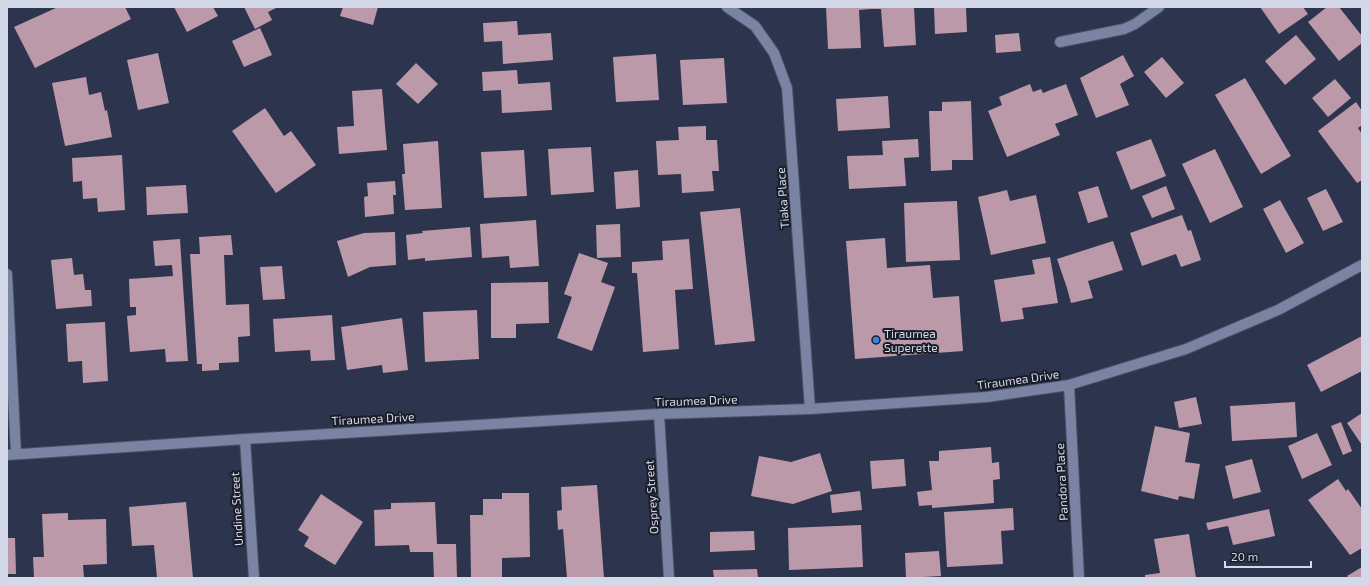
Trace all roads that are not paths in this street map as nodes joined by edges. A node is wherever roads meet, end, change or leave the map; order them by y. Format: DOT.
graph roads {
  1 [pos="727,7"];
  2 [pos="1159,7"];
  3 [pos="1060,42"];
  4 [pos="1362,265"];
  5 [pos="7,274"];
  6 [pos="1069,385"];
  7 [pos="810,409"];
  8 [pos="659,414"];
  9 [pos="245,439"];
  10 [pos="11,454"];
  11 [pos="254,578"];
  12 [pos="669,578"];
  13 [pos="1079,578"];
  1 -- 7 [label="street, Tiaka Place"];
  2 -- 3 [label="street"];
  4 -- 6 [label="street, Tiraumea Drive"];
  5 -- 10 [label="street"];
  6 -- 7 [label="street, Tiraumea Drive"];
  6 -- 13 [label="street, Pandora Place"];
  7 -- 8 [label="street, Tiraumea Drive"];
  8 -- 9 [label="street, Tiraumea Drive"];
  8 -- 12 [label="street, Osprey Street"];
  9 -- 10 [label="street, Tiraumea Drive"];
  9 -- 11 [label="street, Undine Street"];
}
